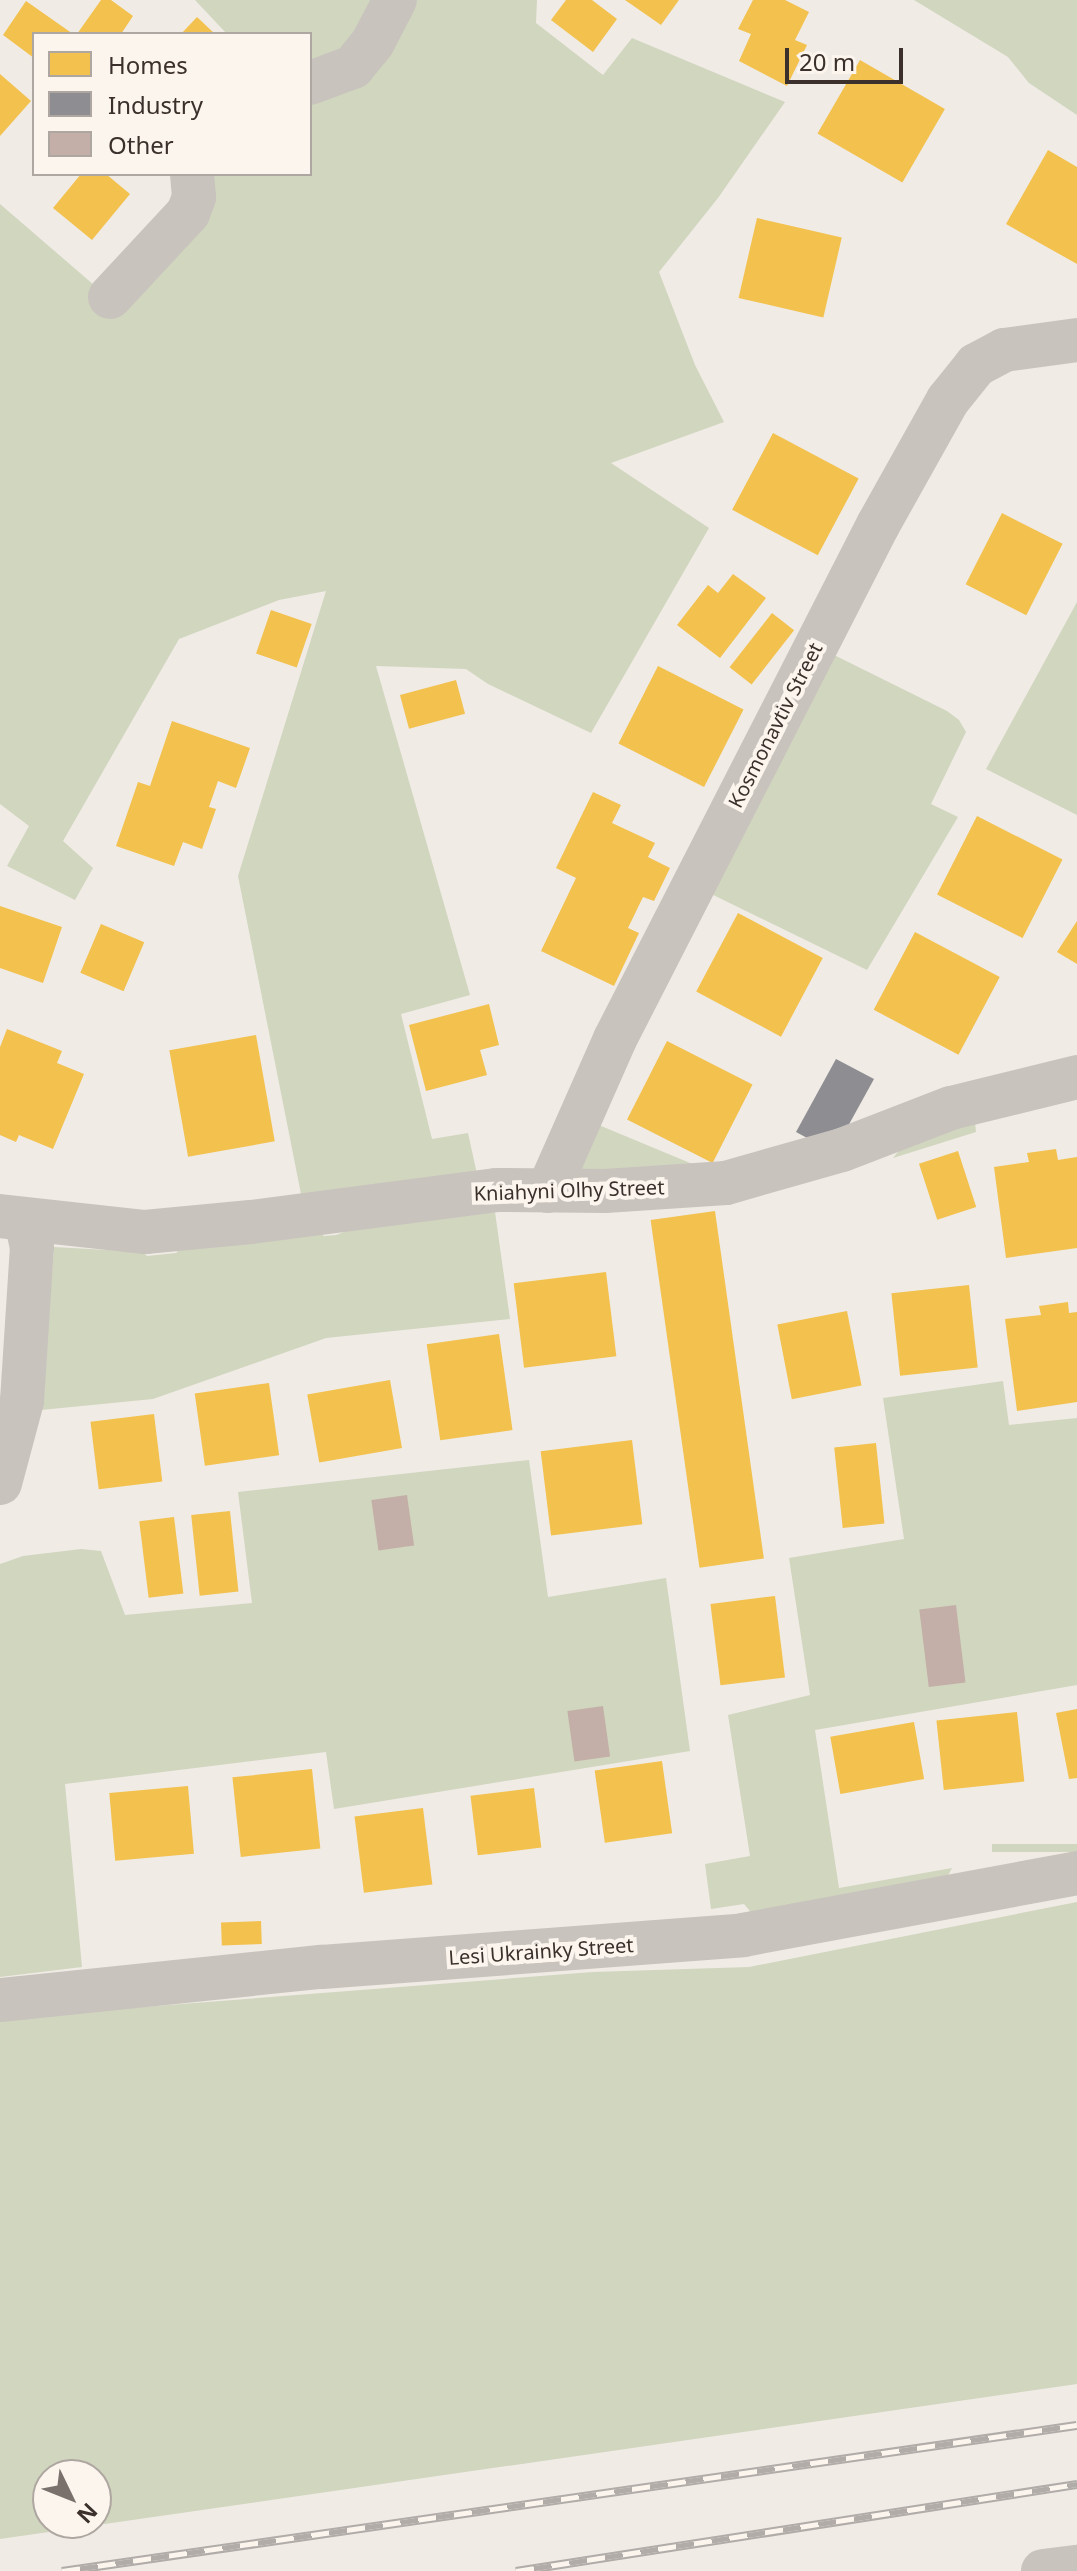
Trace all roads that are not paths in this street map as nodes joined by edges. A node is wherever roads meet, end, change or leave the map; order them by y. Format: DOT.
graph roads {
  1 [pos="395,0"];
  2 [pos="312,82"];
  3 [pos="192,176"];
  4 [pos="110,297"];
  5 [pos="1077,340"];
  6 [pos="1077,1077"];
  7 [pos="548,1191"];
  8 [pos="13,1218"];
  9 [pos="0,1483"];
  10 [pos="1077,1873"];
  11 [pos="0,2000"];
  12 [pos="1077,2567"];
  13 [pos="1043,2571"];
  1 -- 2 [label="street"];
  3 -- 4 [label="street"];
  5 -- 7 [label="street, Kosmonavtiv Street"];
  6 -- 7 [label="street, Kniahyni Olhy Street"];
  7 -- 8 [label="street, Kniahyni Olhy Street"];
  8 -- 9 [label="street"];
  10 -- 11 [label="street, Lesi Ukrainky Street"];
  12 -- 13 [label="street"];
}
